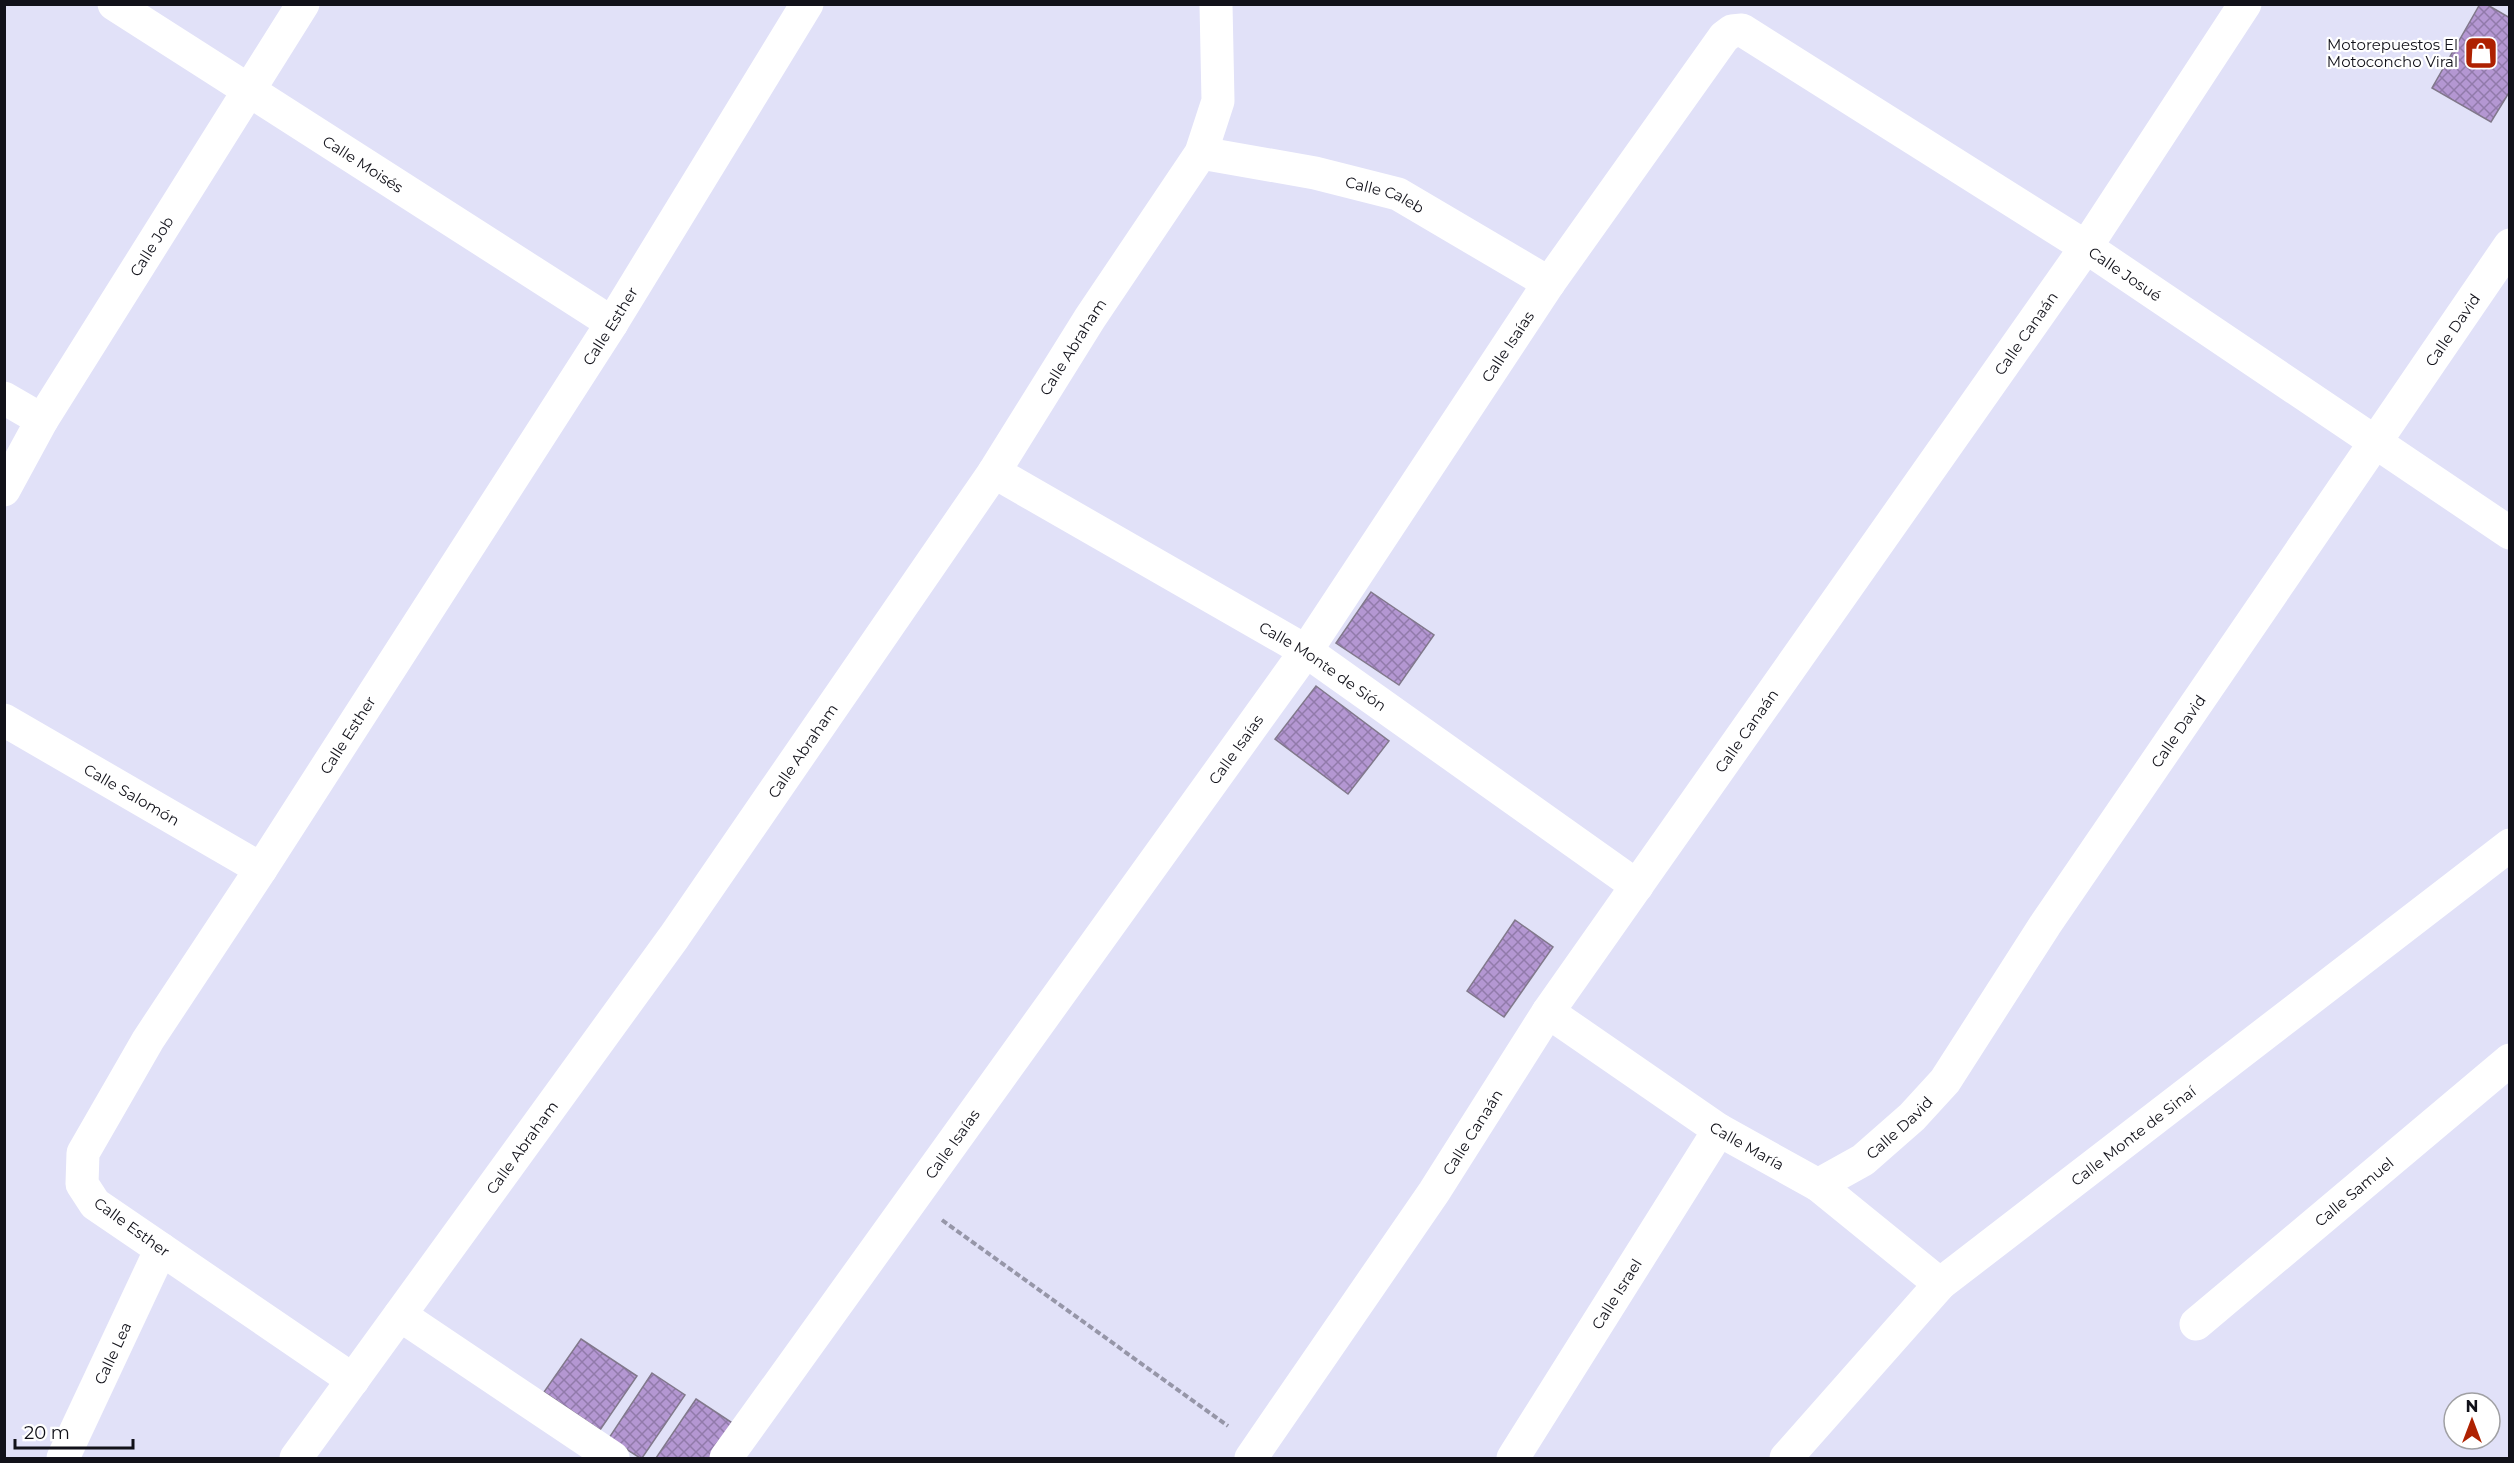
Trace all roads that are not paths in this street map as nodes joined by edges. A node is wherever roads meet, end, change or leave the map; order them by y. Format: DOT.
graph roads {
  1 [pos="114,4"];
  2 [pos="303,4"];
  3 [pos="807,4"];
  4 [pos="1216,4"];
  5 [pos="2245,4"];
  6 [pos="1732,31"];
  7 [pos="248,92"];
  8 [pos="1201,153"];
  9 [pos="2510,245"];
  10 [pos="2086,247"];
  11 [pos="1549,283"];
  12 [pos="612,323"];
  13 [pos="4,398"];
  14 [pos="42,420"];
  15 [pos="2374,443"];
  16 [pos="994,472"];
  17 [pos="4,490"];
  18 [pos="2510,533"];
  19 [pos="1306,651"];
  20 [pos="4,720"];
  21 [pos="2510,845"];
  22 [pos="261,869"];
  23 [pos="1636,886"];
  24 [pos="1548,1012"];
  25 [pos="2510,1060"];
  26 [pos="1719,1130"];
  27 [pos="1818,1185"];
  28 [pos="161,1249"];
  29 [pos="1940,1284"];
  30 [pos="400,1315"];
  31 [pos="2196,1324"];
  32 [pos="353,1380"];
  33 [pos="1254,1453"];
  34 [pos="63,1458"];
  35 [pos="296,1458"];
  36 [pos="613,1458"];
  37 [pos="726,1458"];
  38 [pos="1514,1458"];
  39 [pos="1786,1458"];
  1 -- 7 [label="street, Calle Moisés"];
  2 -- 7 [label="street, Calle Job"];
  3 -- 12 [label="street, Calle Esther"];
  4 -- 8 [label="street, Calle Abraham"];
  5 -- 10 [label="street, Calle Canaán"];
  6 -- 10 [label="street, Calle Josué"];
  6 -- 11 [label="street, Calle Isaías"];
  7 -- 12 [label="street, Calle Moisés"];
  7 -- 14 [label="street, Calle Job"];
  8 -- 11 [label="street, Calle Caleb"];
  8 -- 16 [label="street, Calle Abraham"];
  9 -- 15 [label="street, Calle David"];
  10 -- 15 [label="street, Calle Josué"];
  10 -- 23 [label="street, Calle Canaán"];
  11 -- 19 [label="street, Calle Isaías"];
  12 -- 22 [label="street, Calle Esther"];
  13 -- 14 [label="street"];
  14 -- 17 [label="street, Calle Job"];
  15 -- 18 [label="street, Calle Josué"];
  15 -- 27 [label="street, Calle David"];
  16 -- 19 [label="street, Calle Monte de Sión"];
  16 -- 30 [label="street, Calle Abraham"];
  19 -- 23 [label="street, Calle Monte de Sión"];
  19 -- 37 [label="street, Calle Isaías"];
  20 -- 22 [label="street, Calle Salomón"];
  21 -- 29 [label="street, Calle Monte de Sinaí"];
  22 -- 28 [label="street, Calle Esther"];
  23 -- 24 [label="street, Calle Canaán"];
  24 -- 26 [label="street, Calle María"];
  24 -- 33 [label="street, Calle Canaán"];
  25 -- 31 [label="street, Calle Samuel"];
  26 -- 27 [label="street, Calle María"];
  26 -- 38 [label="street, Calle Israel"];
  27 -- 29 [label="street, Calle María"];
  28 -- 32 [label="street, Calle Esther"];
  28 -- 34 [label="street, Calle Lea"];
  29 -- 39 [label="street, Calle Monte de Sinaí"];
  30 -- 32 [label="street, Calle Abraham"];
  30 -- 36 [label="street"];
  32 -- 35 [label="street, Calle Abraham"];
}
